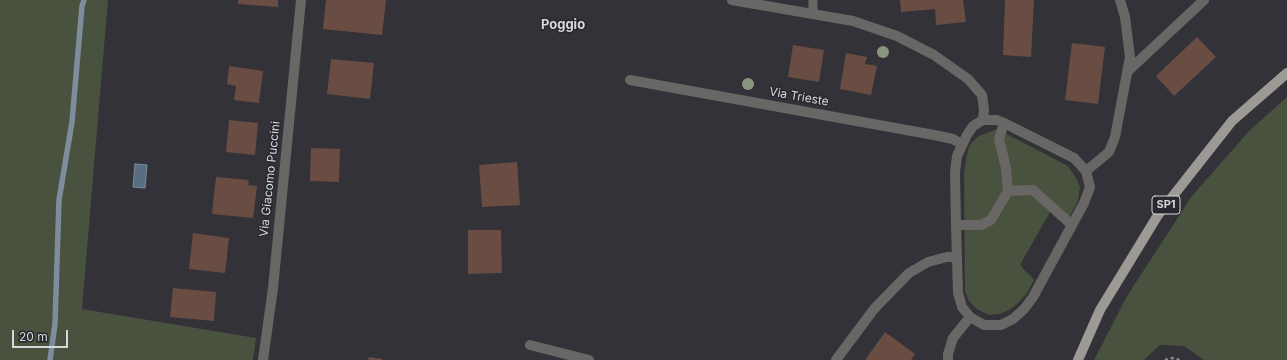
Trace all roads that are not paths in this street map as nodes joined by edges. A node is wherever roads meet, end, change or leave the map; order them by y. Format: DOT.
graph roads {
  1 [pos="301,0"];
  2 [pos="732,0"];
  3 [pos="813,0"];
  4 [pos="1120,0"];
  5 [pos="1204,0"];
  6 [pos="813,14"];
  7 [pos="1127,72"];
  8 [pos="1287,73"];
  9 [pos="630,80"];
  10 [pos="984,120"];
  11 [pos="1004,123"];
  12 [pos="962,144"];
  13 [pos="1086,171"];
  14 [pos="1008,191"];
  15 [pos="956,224"];
  16 [pos="1072,225"];
  17 [pos="956,257"];
  18 [pos="970,317"];
  19 [pos="530,345"];
  20 [pos="263,360"];
  21 [pos="589,360"];
  22 [pos="836,360"];
  23 [pos="948,360"];
  24 [pos="1078,360"];
  1 -- 20 [label="street, Via Giacomo Puccini"];
  2 -- 6 [label="street"];
  3 -- 6 [label="lane"];
  4 -- 7 [label="street"];
  5 -- 7 [label="street"];
  6 -- 10 [label="street"];
  7 -- 13 [label="street"];
  8 -- 24 [label="main road, SP1"];
  9 -- 12 [label="street, Via Trieste"];
  10 -- 11 [label="street"];
  10 -- 12 [label="street"];
  11 -- 13 [label="street"];
  11 -- 14 [label="street"];
  12 -- 15 [label="street"];
  13 -- 16 [label="street"];
  14 -- 15 [label="street"];
  14 -- 16 [label="street"];
  15 -- 17 [label="street"];
  16 -- 18 [label="street"];
  17 -- 18 [label="street"];
  17 -- 22 [label="street"];
  18 -- 23 [label="street"];
  19 -- 21 [label="street"];
}
